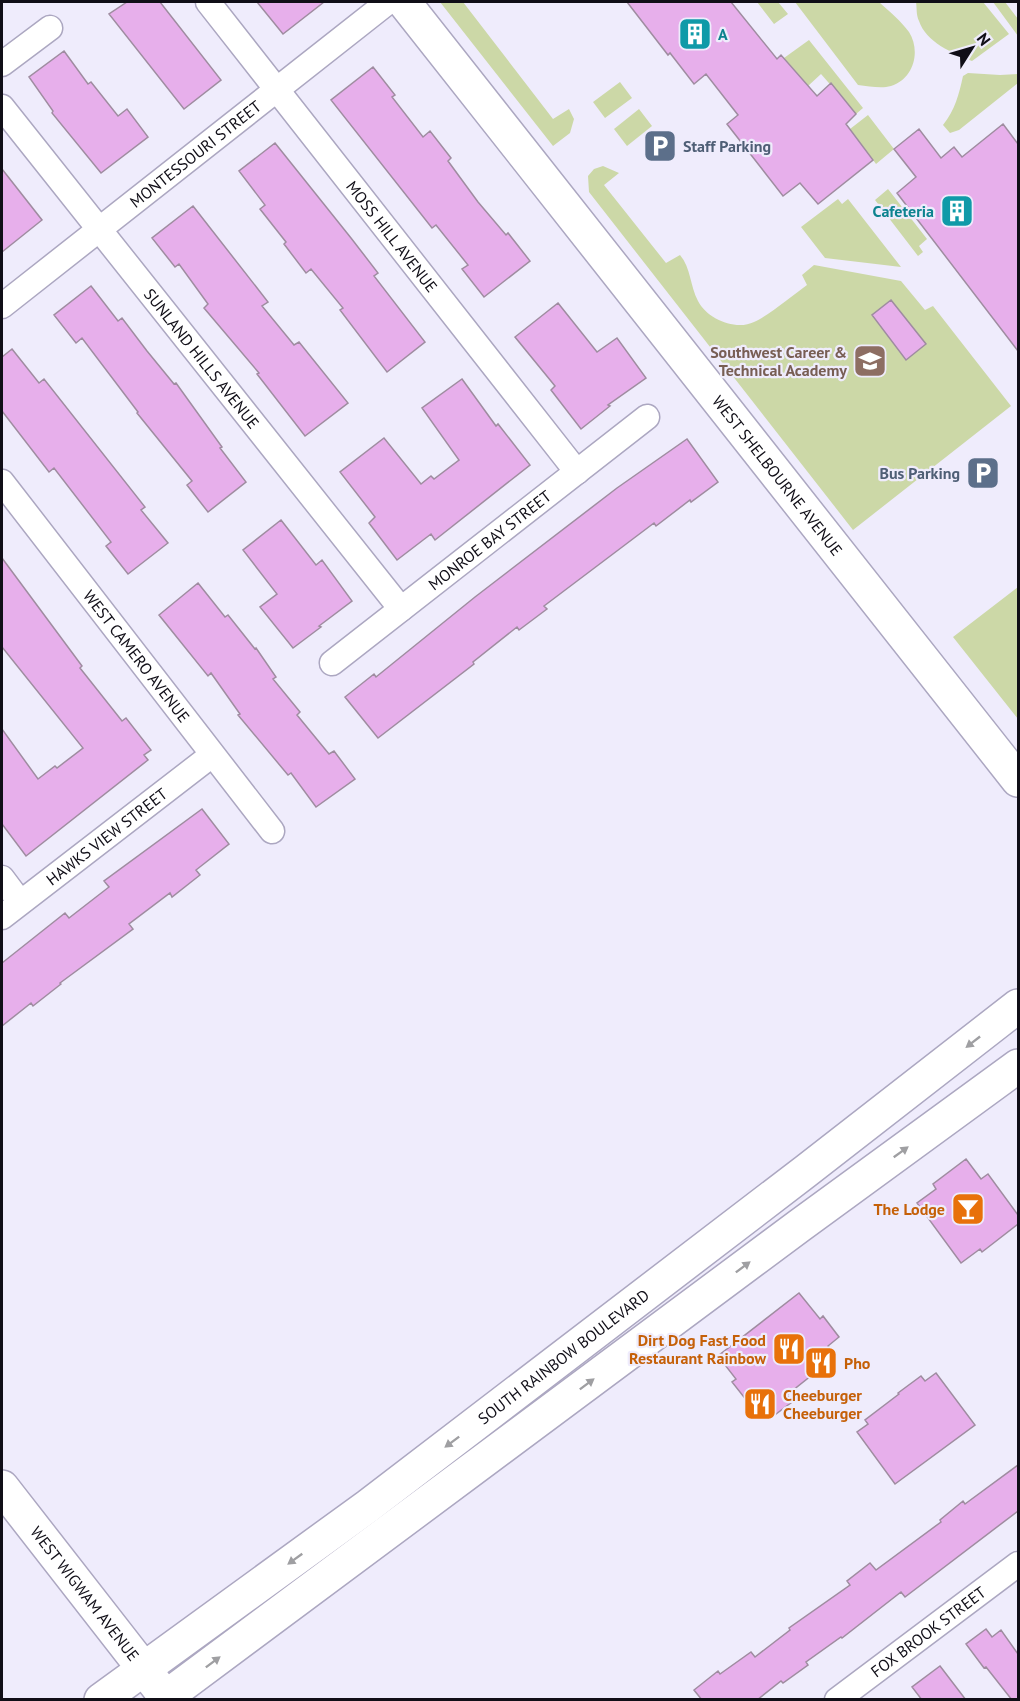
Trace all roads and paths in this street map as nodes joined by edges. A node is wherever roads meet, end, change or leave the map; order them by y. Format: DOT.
graph roads {
  1 [pos="208,2"];
  2 [pos="388,2"];
  3 [pos="404,2"];
  4 [pos="50,28"];
  5 [pos="2,64"];
  6 [pos="276,89"];
  7 [pos="2,107"];
  8 [pos="99,230"];
  9 [pos="2,306"];
  10 [pos="647,417"];
  11 [pos="578,472"];
  12 [pos="2,482"];
  13 [pos="401,609"];
  14 [pos="332,663"];
  15 [pos="212,755"];
  16 [pos="1018,780"];
  17 [pos="272,831"];
  18 [pos="2,878"];
  19 [pos="20,902"];
  20 [pos="2,917"];
  21 [pos="1018,1006"];
  22 [pos="1014,1067"];
  23 [pos="806,1171"];
  24 [pos="620,1314"];
  25 [pos="673,1320"];
  26 [pos="507,1443"];
  27 [pos="2,1487"];
  28 [pos="1015,1573"];
  29 [pos="145,1669"];
  30 [pos="849,1696"];
  31 [pos="166,1699"];
  32 [pos="101,1700"];
  1 -- 6 [label="street, MOSS HILL AVENUE"];
  2 -- 6 [label="street, MONTESSOURI STREET"];
  3 -- 16 [label="main road, WEST SHELBOURNE AVENUE"];
  4 -- 5 [label="street"];
  6 -- 8 [label="street, MONTESSOURI STREET"];
  6 -- 11 [label="street, MOSS HILL AVENUE"];
  7 -- 8 [label="street, SUNLAND HILLS AVENUE"];
  8 -- 9 [label="street, MONTESSOURI STREET"];
  8 -- 13 [label="street, SUNLAND HILLS AVENUE"];
  10 -- 11 [label="street, MONROE BAY STREET"];
  11 -- 13 [label="street, MONROE BAY STREET"];
  12 -- 15 [label="street, WEST CAMERO AVENUE"];
  13 -- 14 [label="street, MONROE BAY STREET"];
  15 -- 17 [label="street, WEST CAMERO AVENUE"];
  15 -- 19 [label="street, HAWKS VIEW STREET"];
  18 -- 19 [label="street"];
  19 -- 20 [label="street, HAWKS VIEW STREET"];
  21 -- 23 [label="main road, SOUTH RAINBOW BOULEVARD, one-way"];
  25 -- 22 [label="main road, one-way"];
  23 -- 24 [label="main road, SOUTH RAINBOW BOULEVARD"];
  23 -- 25 [label="main road"];
  24 -- 26 [label="main road"];
  24 -- 29 [label="main road, SOUTH RAINBOW BOULEVARD, one-way"];
  26 -- 25 [label="main road, one-way"];
  31 -- 26 [label="main road, one-way"];
  27 -- 29 [label="main road, WEST WIGWAM AVENUE"];
  28 -- 30 [label="street, FOX BROOK STREET"];
  29 -- 31 [label="main road, WEST WIGWAM AVENUE"];
  29 -- 32 [label="main road, SOUTH RAINBOW BOULEVARD"];
}
